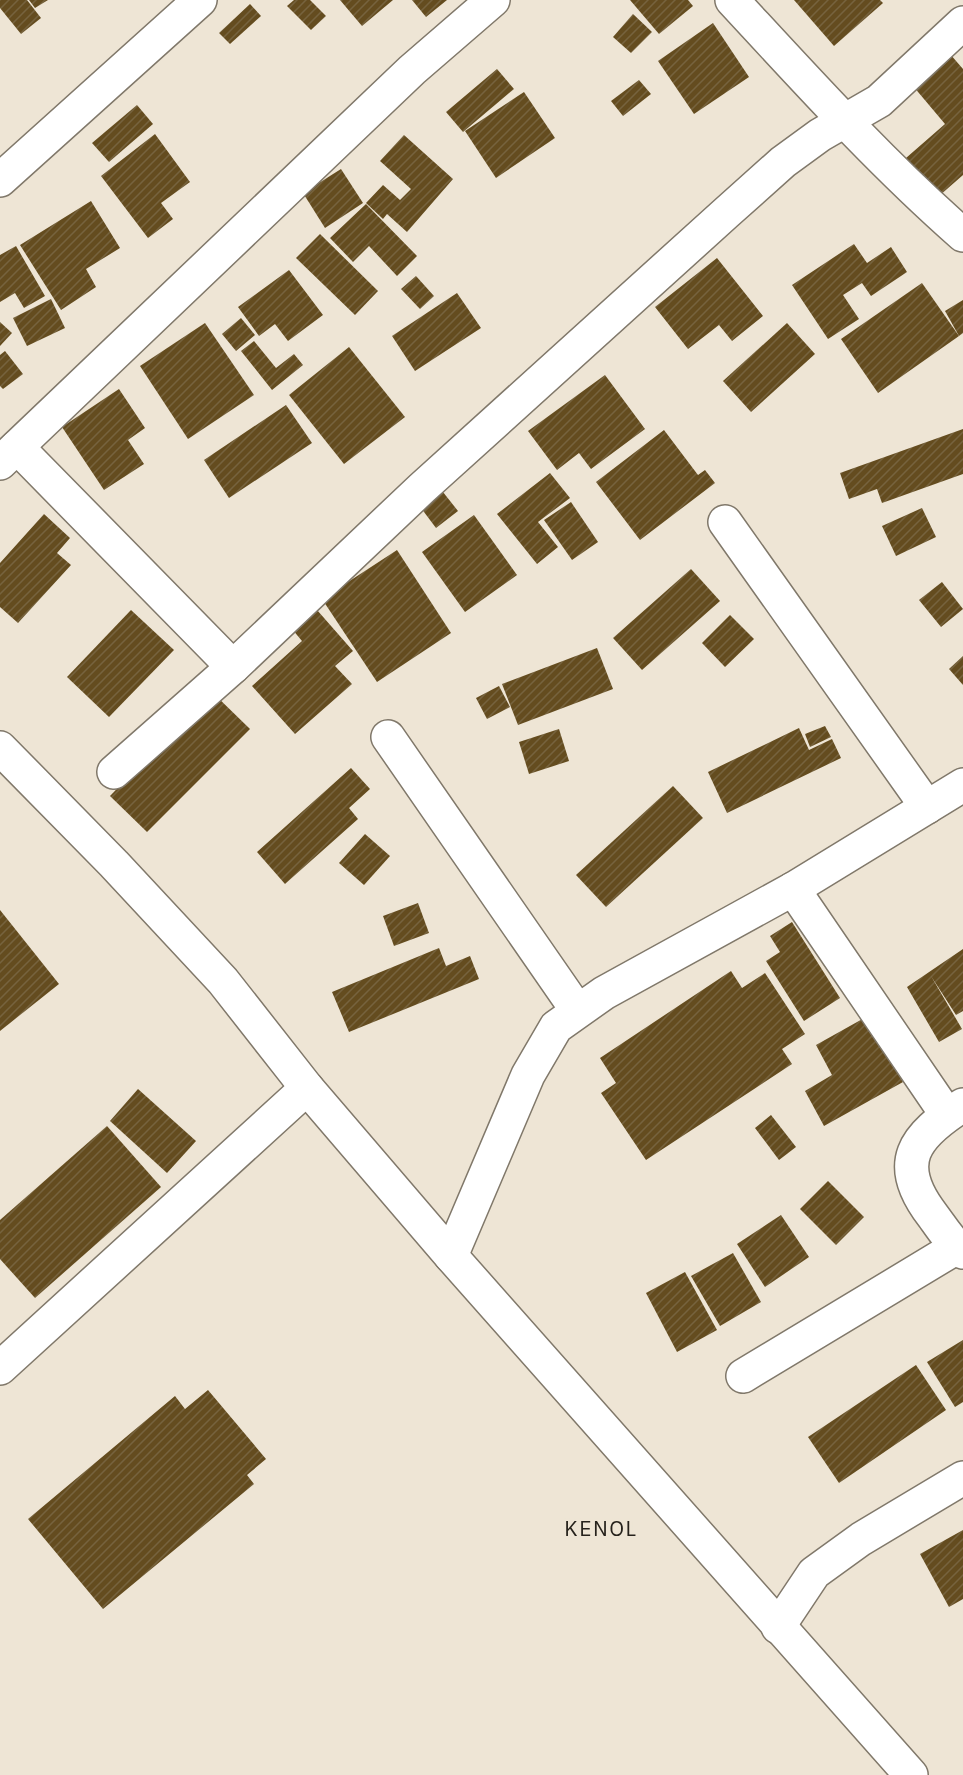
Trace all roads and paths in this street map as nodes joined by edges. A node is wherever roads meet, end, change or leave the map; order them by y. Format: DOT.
graph roads {
  1 [pos="200,0"];
  2 [pos="493,0"];
  3 [pos="732,0"];
  4 [pos="963,23"];
  5 [pos="844,121"];
  6 [pos="0,180"];
  7 [pos="963,235"];
  8 [pos="9,455"];
  9 [pos="725,522"];
  10 [pos="233,667"];
  11 [pos="388,737"];
  12 [pos="0,748"];
  13 [pos="114,772"];
  14 [pos="963,785"];
  15 [pos="927,807"];
  16 [pos="793,889"];
  17 [pos="577,1010"];
  18 [pos="307,1088"];
  19 [pos="955,1110"];
  20 [pos="960,1249"];
  21 [pos="451,1256"];
  22 [pos="0,1368"];
  23 [pos="743,1376"];
  24 [pos="963,1478"];
  25 [pos="778,1627"];
  26 [pos="911,1775"];
  1 -- 6 [label="street"];
  2 -- 8 [label="street"];
  3 -- 5 [label="street"];
  4 -- 5 [label="street"];
  5 -- 7 [label="street"];
  5 -- 10 [label="street"];
  8 -- 10 [label="street"];
  9 -- 15 [label="street"];
  10 -- 13 [label="street"];
  11 -- 17 [label="street"];
  12 -- 18 [label="street"];
  14 -- 15 [label="street"];
  15 -- 16 [label="street"];
  16 -- 17 [label="street"];
  16 -- 19 [label="street"];
  17 -- 21 [label="street"];
  18 -- 21 [label="street"];
  18 -- 22 [label="street"];
  19 -- 20 [label="street"];
  20 -- 23 [label="street"];
  21 -- 25 [label="street"];
  24 -- 25 [label="street"];
  25 -- 26 [label="street"];
}
